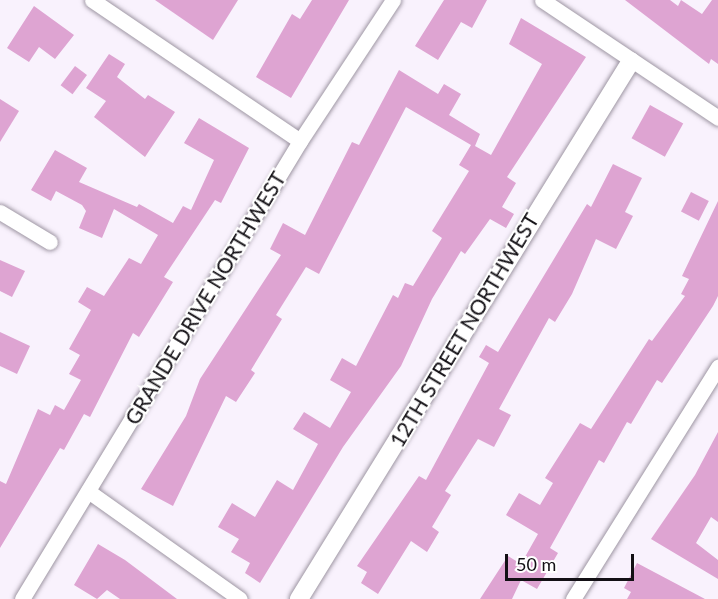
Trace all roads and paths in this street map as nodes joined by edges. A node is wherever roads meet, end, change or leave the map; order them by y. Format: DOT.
graph roads {
  1 [pos="92,0"];
  2 [pos="393,0"];
  3 [pos="542,0"];
  4 [pos="631,61"];
  5 [pos="718,118"];
  6 [pos="300,141"];
  7 [pos="0,212"];
  8 [pos="50,242"];
  9 [pos="718,367"];
  10 [pos="88,491"];
  11 [pos="22,599"];
  12 [pos="240,599"];
  13 [pos="299,599"];
  14 [pos="573,599"];
  1 -- 6 [label="street"];
  2 -- 6 [label="street, GRANDE DRIVE NORTHWEST"];
  3 -- 4 [label="street"];
  4 -- 5 [label="street"];
  4 -- 13 [label="street, 12TH STREET NORTHWEST"];
  6 -- 10 [label="street, GRANDE DRIVE NORTHWEST"];
  7 -- 8 [label="street"];
  9 -- 14 [label="street"];
  10 -- 11 [label="street, GRANDE DRIVE NORTHWEST"];
  10 -- 12 [label="street"];
}
